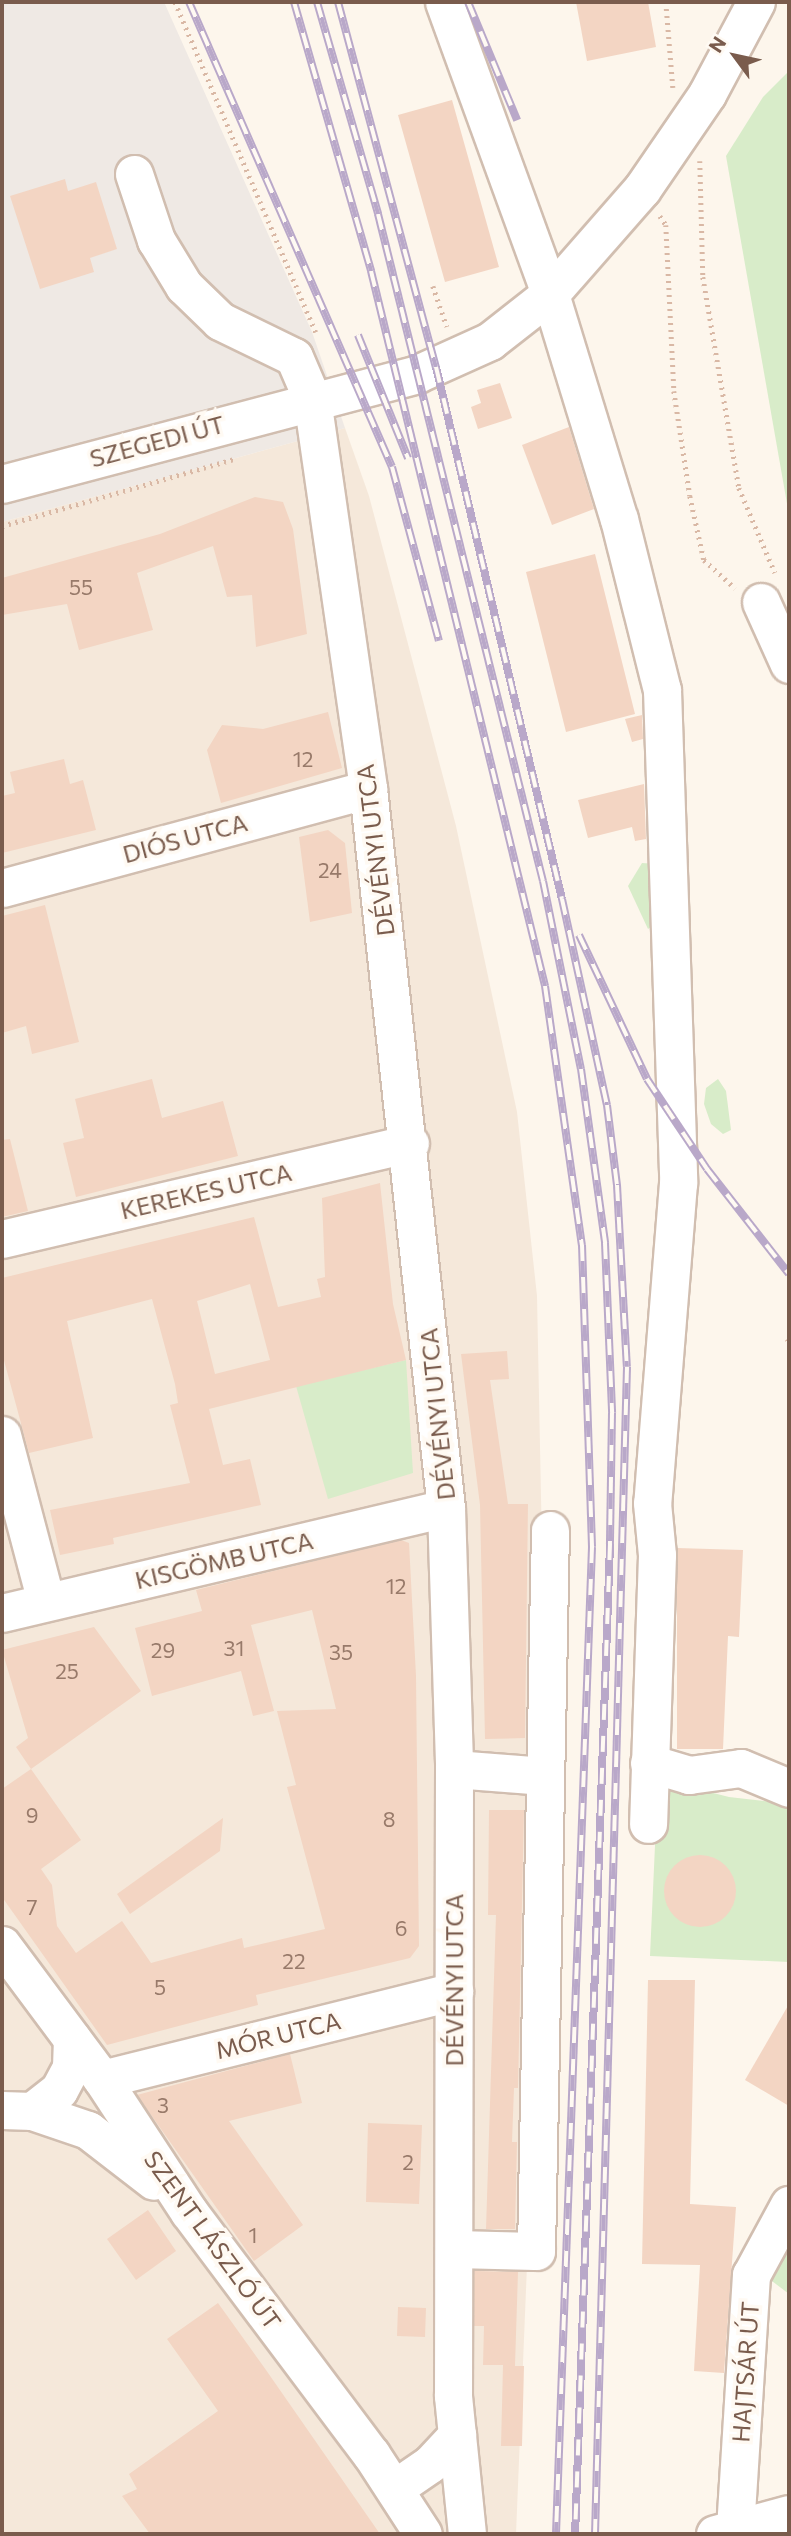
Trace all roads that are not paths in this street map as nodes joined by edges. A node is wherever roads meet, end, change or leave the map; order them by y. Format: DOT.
graph roads {
  1 [pos="444,2"];
  2 [pos="756,2"];
  3 [pos="134,174"];
  4 [pos="550,295"];
  5 [pos="312,399"];
  6 [pos="2,484"];
  7 [pos="770,592"];
  8 [pos="789,664"];
  9 [pos="368,789"];
  10 [pos="2,888"];
  11 [pos="410,1143"];
  12 [pos="2,1239"];
  13 [pos="2,1435"];
  14 [pos="446,1508"];
  15 [pos="550,1530"];
  16 [pos="46,1601"];
  17 [pos="2,1613"];
  18 [pos="649,1763"];
  19 [pos="454,1769"];
  20 [pos="545,1776"];
  21 [pos="789,1788"];
  22 [pos="648,1824"];
  23 [pos="2,1945"];
  24 [pos="454,1991"];
  25 [pos="72,2039"];
  26 [pos="102,2079"];
  27 [pos="17,2111"];
  28 [pos="789,2204"];
  29 [pos="188,2212"];
  30 [pos="454,2249"];
  31 [pos="457,2435"];
  32 [pos="395,2488"];
  33 [pos="789,2514"];
  34 [pos="725,2531"];
  35 [pos="423,2534"];
  36 [pos="467,2534"];
  1 -- 4 [label="street"];
  2 -- 4 [label="street, SZEGEDI ÚT"];
  3 -- 5 [label="street, DÉVÉNYI UTCA"];
  4 -- 5 [label="street, SZEGEDI ÚT"];
  4 -- 18 [label="street"];
  5 -- 6 [label="street, SZEGEDI ÚT"];
  5 -- 9 [label="street, DÉVÉNYI UTCA"];
  7 -- 8 [label="street"];
  9 -- 10 [label="street, DIÓS UTCA"];
  9 -- 11 [label="street, DÉVÉNYI UTCA"];
  11 -- 12 [label="street, KEREKES UTCA"];
  11 -- 14 [label="street, DÉVÉNYI UTCA"];
  13 -- 16 [label="street"];
  14 -- 16 [label="street, KISGÖMB UTCA"];
  14 -- 19 [label="street, DÉVÉNYI UTCA"];
  15 -- 20 [label="street"];
  16 -- 17 [label="street, KISGÖMB UTCA"];
  18 -- 21 [label="street"];
  18 -- 22 [label="street"];
  19 -- 20 [label="street"];
  19 -- 24 [label="street, DÉVÉNYI UTCA"];
  20 -- 30 [label="street"];
  23 -- 25 [label="street, SZENT LÁSZLÓ ÚT"];
  24 -- 26 [label="street, MÓR UTCA"];
  24 -- 30 [label="street, DÉVÉNYI UTCA"];
  25 -- 26 [label="street, SZENT LÁSZLÓ ÚT"];
  25 -- 27 [label="street"];
  26 -- 29 [label="street, SZENT LÁSZLÓ ÚT"];
  27 -- 29 [label="street"];
  28 -- 34 [label="street, HAJTSÁR ÚT"];
  29 -- 32 [label="street, SZENT LÁSZLÓ ÚT"];
  30 -- 31 [label="street, DÉVÉNYI UTCA"];
  31 -- 32 [label="street"];
  31 -- 36 [label="street, DÉVÉNYI UTCA"];
  32 -- 35 [label="street, SZENT LÁSZLÓ ÚT"];
  33 -- 34 [label="street"];
}
